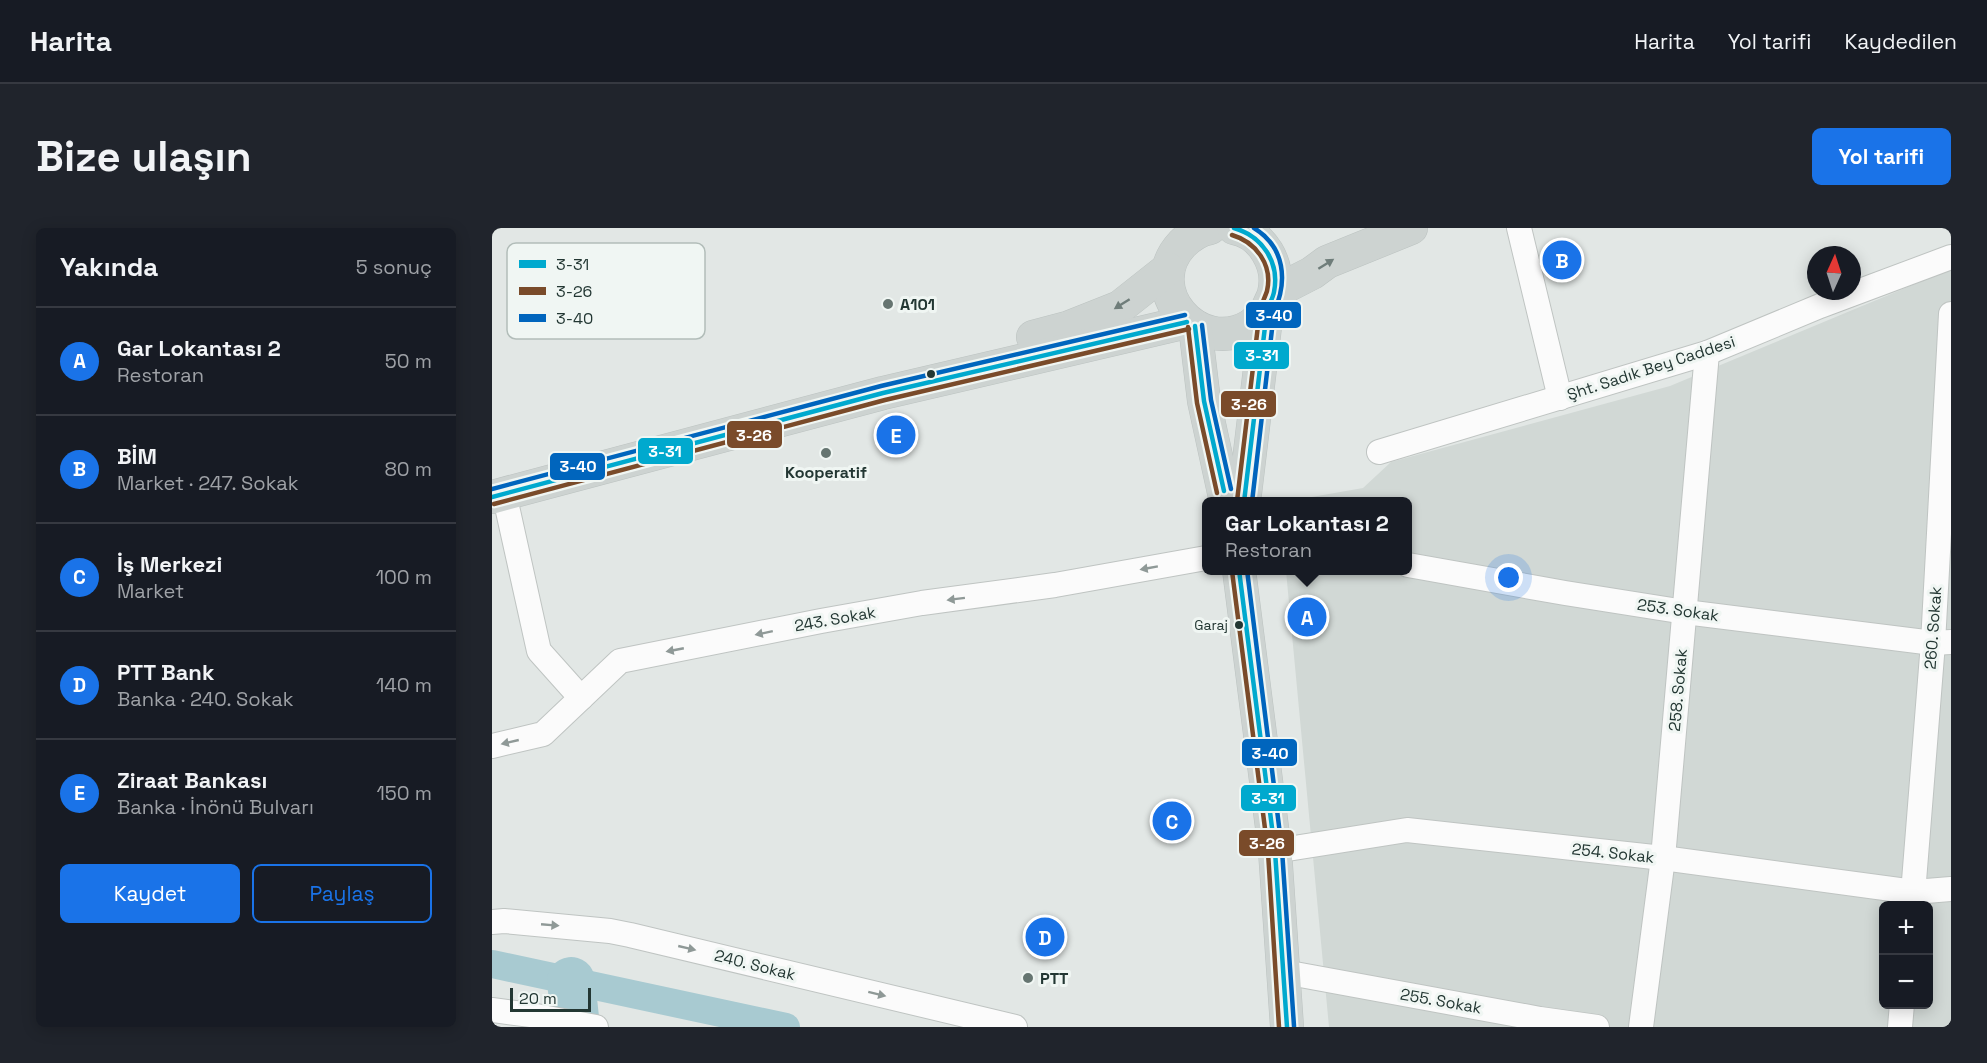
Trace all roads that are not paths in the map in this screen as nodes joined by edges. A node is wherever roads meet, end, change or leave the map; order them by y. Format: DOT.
graph roads {
  1 [pos="1411,228"];
  2 [pos="1519,228"];
  3 [pos="1244,230"];
  4 [pos="1173,249"];
  5 [pos="1951,257"];
  6 [pos="1271,301"];
  7 [pos="1951,315"];
  8 [pos="1191,324"];
  9 [pos="1707,353"];
  10 [pos="1560,398"];
  11 [pos="1379,452"];
  12 [pos="496,488"];
  13 [pos="1225,497"];
  14 [pos="1245,497"];
  15 [pos="1202,559"];
  16 [pos="1412,566"];
  17 [pos="1240,575"];
  18 [pos="1685,612"];
  19 [pos="1942,643"];
  20 [pos="581,698"];
  21 [pos="492,746"];
  22 [pos="1275,851"];
  23 [pos="1663,858"];
  24 [pos="1951,889"];
  25 [pos="1913,899"];
  26 [pos="492,922"];
  27 [pos="1284,972"];
  28 [pos="1902,1009"];
  29 [pos="510,1016"];
  30 [pos="596,1027"];
  31 [pos="1014,1027"];
  32 [pos="1287,1027"];
  33 [pos="1597,1027"];
  34 [pos="1641,1027"];
  35 [pos="1900,1027"];
  6 -- 1 [label="main road, one-way"];
  2 -- 10 [label="street"];
  3 -- 4 [label="main road"];
  3 -- 6 [label="main road"];
  4 -- 8 [label="main road"];
  4 -- 12 [label="main road, one-way"];
  5 -- 9 [label="street, Şht. Sadık Bey Caddesi"];
  6 -- 8 [label="main road"];
  6 -- 14 [label="main road"];
  7 -- 19 [label="street, 260. Sokak"];
  8 -- 12 [label="main road"];
  8 -- 13 [label="main road"];
  9 -- 10 [label="street, Şht. Sadık Bey Caddesi"];
  9 -- 18 [label="street, 258. Sokak"];
  10 -- 11 [label="street, Şht. Sadık Bey Caddesi"];
  12 -- 20 [label="street"];
  15 -- 20 [label="street, 243. Sokak, one-way"];
  16 -- 18 [label="street, 253. Sokak"];
  17 -- 22 [label="main road"];
  18 -- 19 [label="street, 253. Sokak"];
  18 -- 23 [label="street, 258. Sokak"];
  19 -- 25 [label="street, 260. Sokak"];
  20 -- 21 [label="street, 243. Sokak, one-way"];
  22 -- 23 [label="street, 254. Sokak"];
  22 -- 27 [label="main road"];
  23 -- 25 [label="street, 254. Sokak"];
  23 -- 34 [label="street, 258. Sokak"];
  24 -- 25 [label="street, 254. Sokak"];
  26 -- 31 [label="street, 240. Sokak, one-way"];
  27 -- 32 [label="main road"];
  27 -- 33 [label="street, 255. Sokak"];
  28 -- 35 [label="street"];
  29 -- 30 [label="street"];
}
